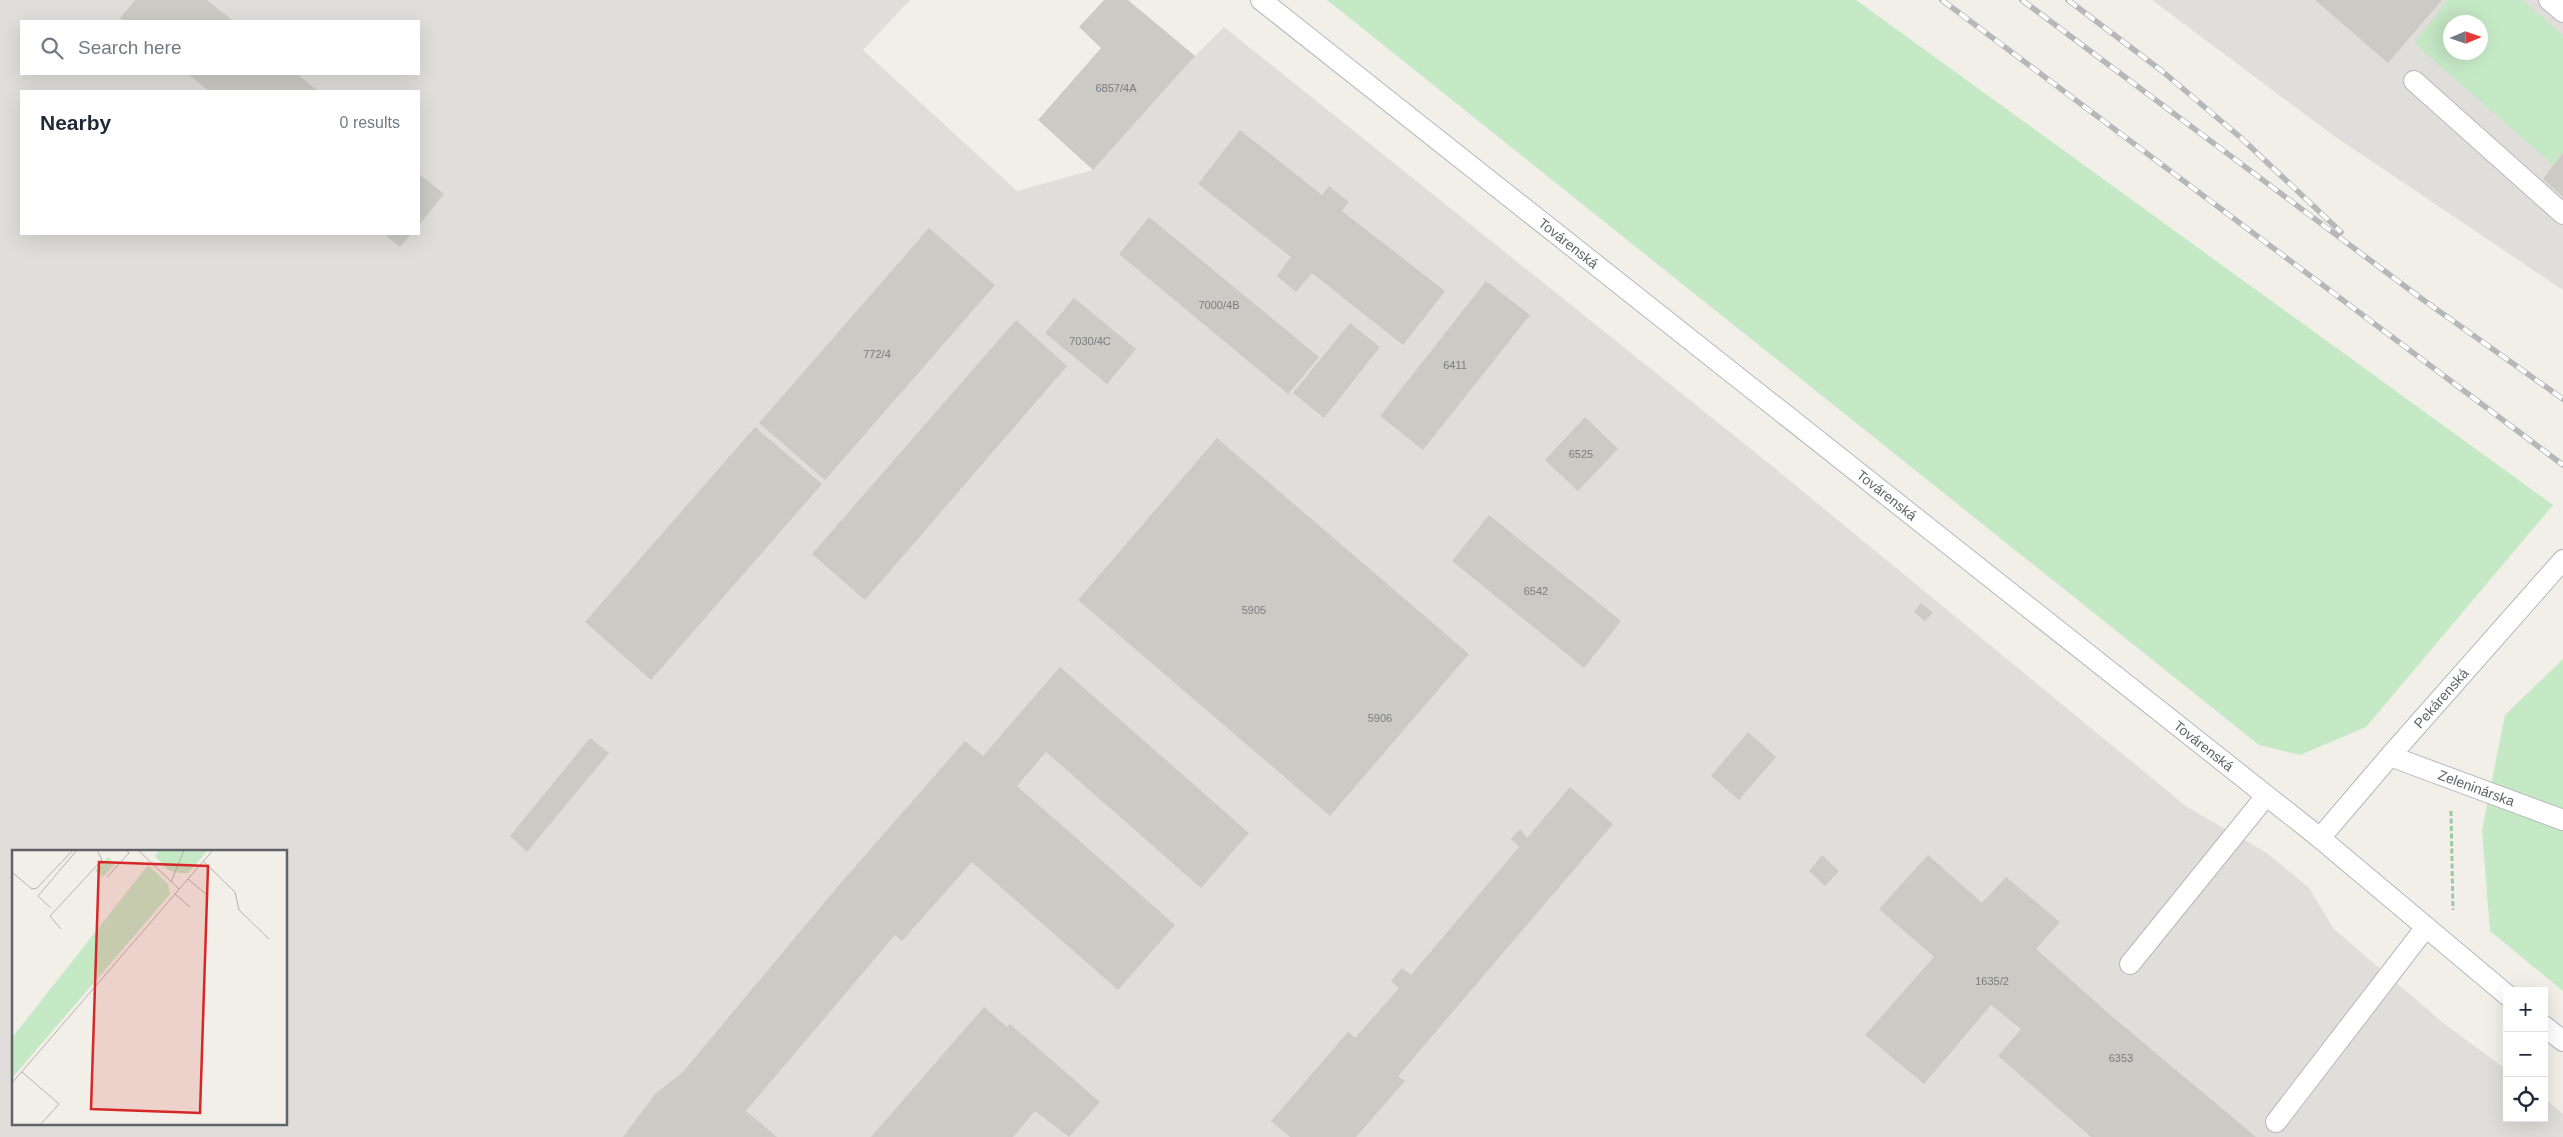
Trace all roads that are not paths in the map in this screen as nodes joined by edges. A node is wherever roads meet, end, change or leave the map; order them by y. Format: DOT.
graph roads {
  1 [pos="1261,0"];
  2 [pos="2549,0"];
  3 [pos="2563,12"];
  4 [pos="2414,81"];
  5 [pos="2563,214"];
  6 [pos="2563,560"];
  7 [pos="2390,756"];
  8 [pos="2266,796"];
  9 [pos="2563,820"];
  10 [pos="2320,838"];
  11 [pos="2426,927"];
  12 [pos="2130,964"];
  13 [pos="2503,991"];
  14 [pos="2548,1029"];
  15 [pos="2563,1041"];
  16 [pos="2276,1122"];
  1 -- 8 [label="lane, Továrenská"];
  2 -- 3 [label="lane"];
  4 -- 5 [label="lane"];
  6 -- 7 [label="lane, Pekárenská"];
  7 -- 9 [label="lane, Zeleninárska"];
  7 -- 10 [label="lane, Pekárenská"];
  8 -- 10 [label="lane, Továrenská"];
  8 -- 12 [label="lane"];
  10 -- 11 [label="lane, Továrenská"];
  11 -- 13 [label="lane, Továrenská"];
  11 -- 16 [label="lane"];
  14 -- 15 [label="lane"];
}
